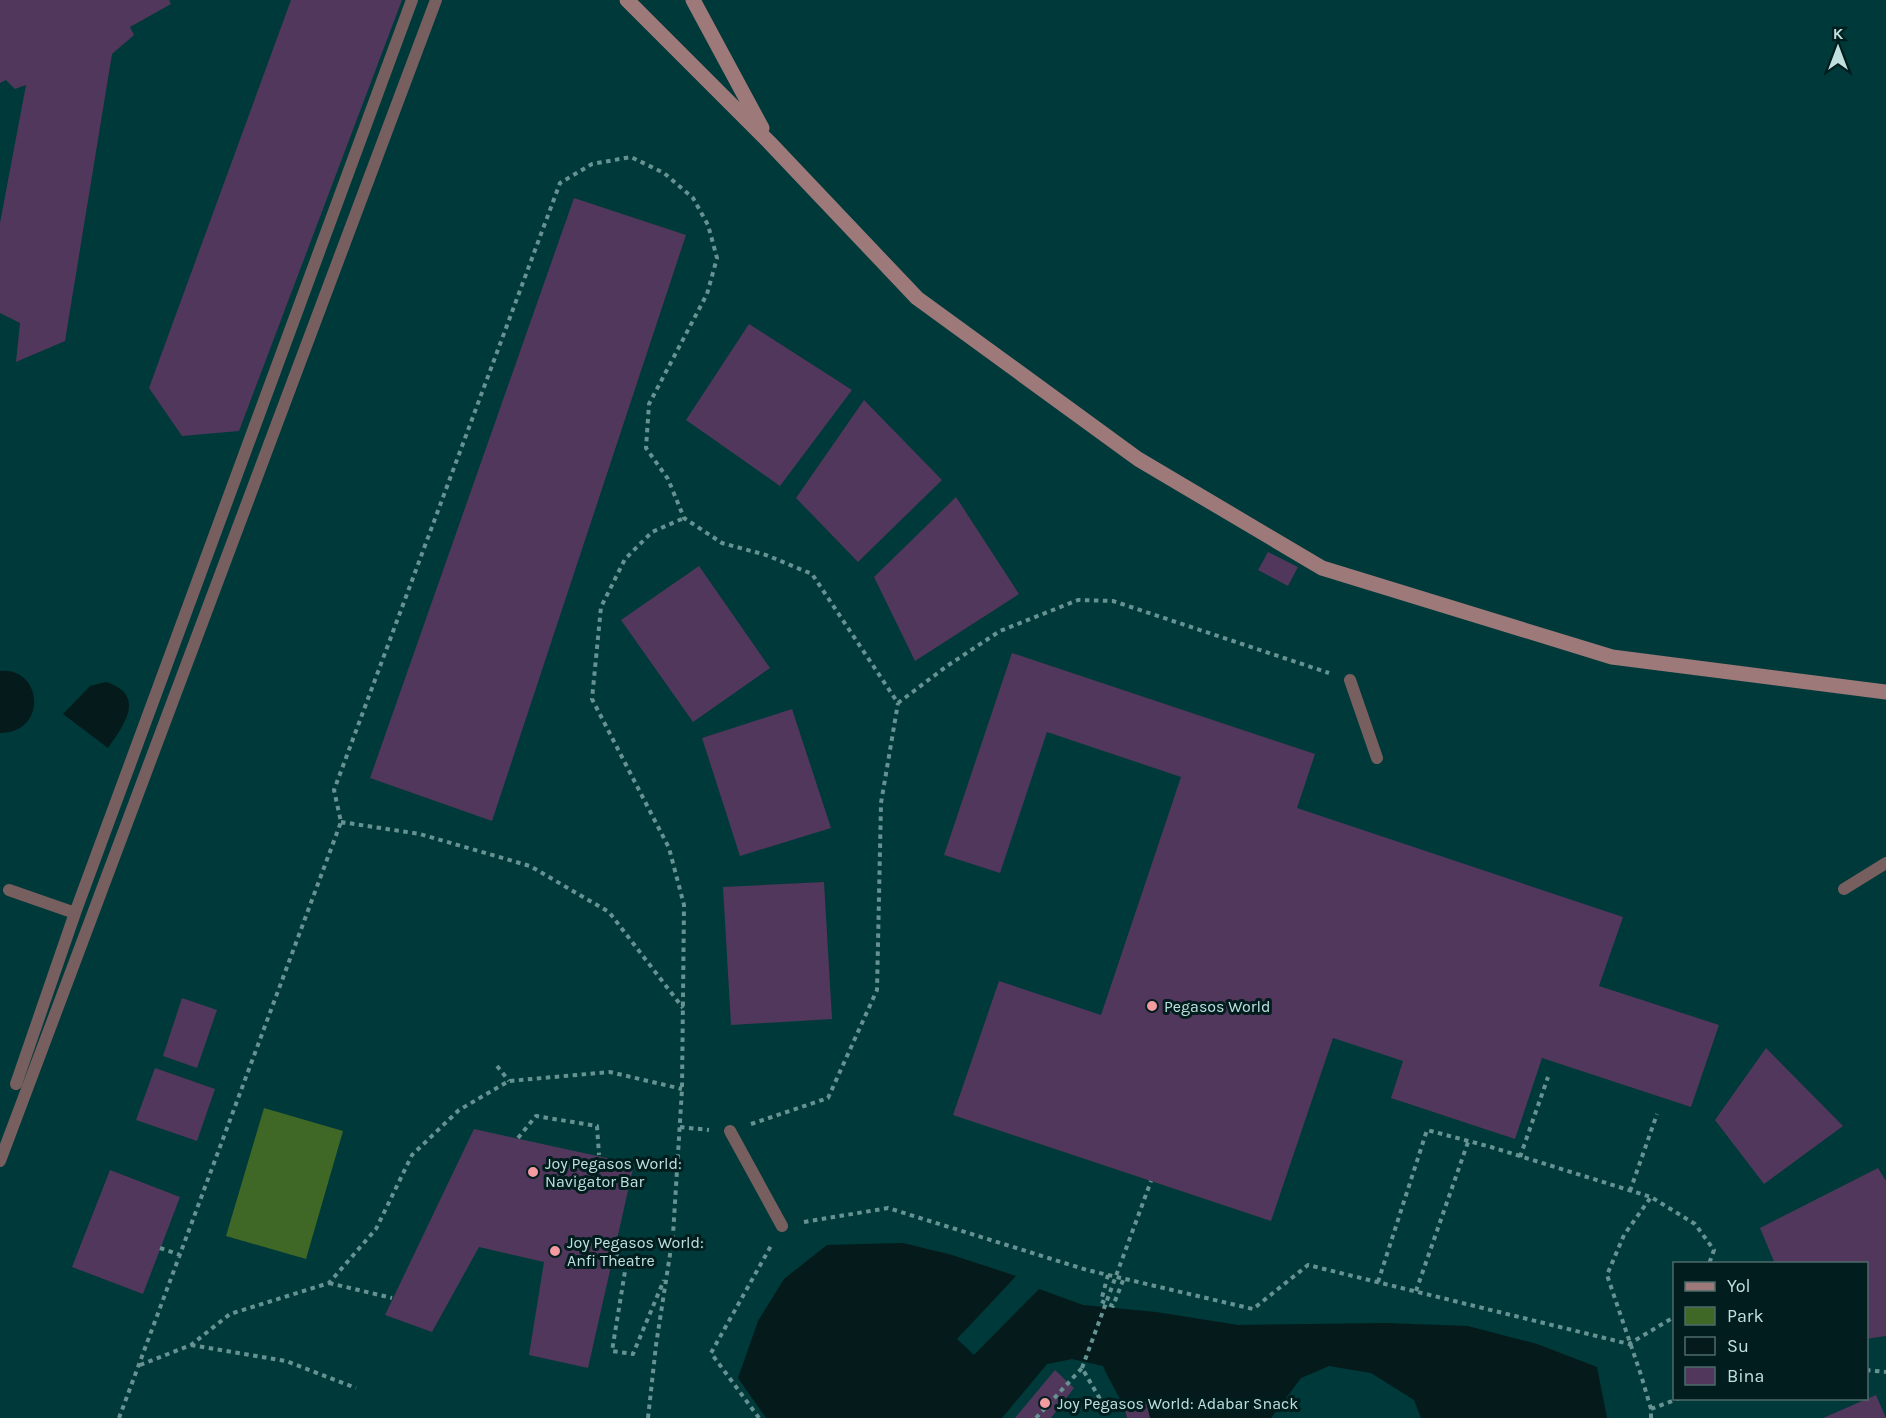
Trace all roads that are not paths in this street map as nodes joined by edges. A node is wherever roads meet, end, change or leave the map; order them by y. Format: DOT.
graph roads {
  1 [pos="412,0"];
  2 [pos="436,0"];
  3 [pos="627,0"];
  4 [pos="693,0"];
  5 [pos="769,142"];
  6 [pos="1350,680"];
  7 [pos="1886,692"];
  8 [pos="1377,758"];
  9 [pos="1886,863"];
  10 [pos="1844,889"];
  11 [pos="9,890"];
  12 [pos="75,913"];
  13 [pos="16,1084"];
  14 [pos="730,1131"];
  15 [pos="0,1161"];
  16 [pos="782,1226"];
  1 -- 12 [label="lane"];
  2 -- 15 [label="lane"];
  3 -- 5 [label="street"];
  4 -- 5 [label="street"];
  5 -- 7 [label="street"];
  6 -- 8 [label="lane"];
  9 -- 10 [label="lane"];
  11 -- 12 [label="lane"];
  12 -- 13 [label="lane"];
  14 -- 16 [label="lane"];
}
